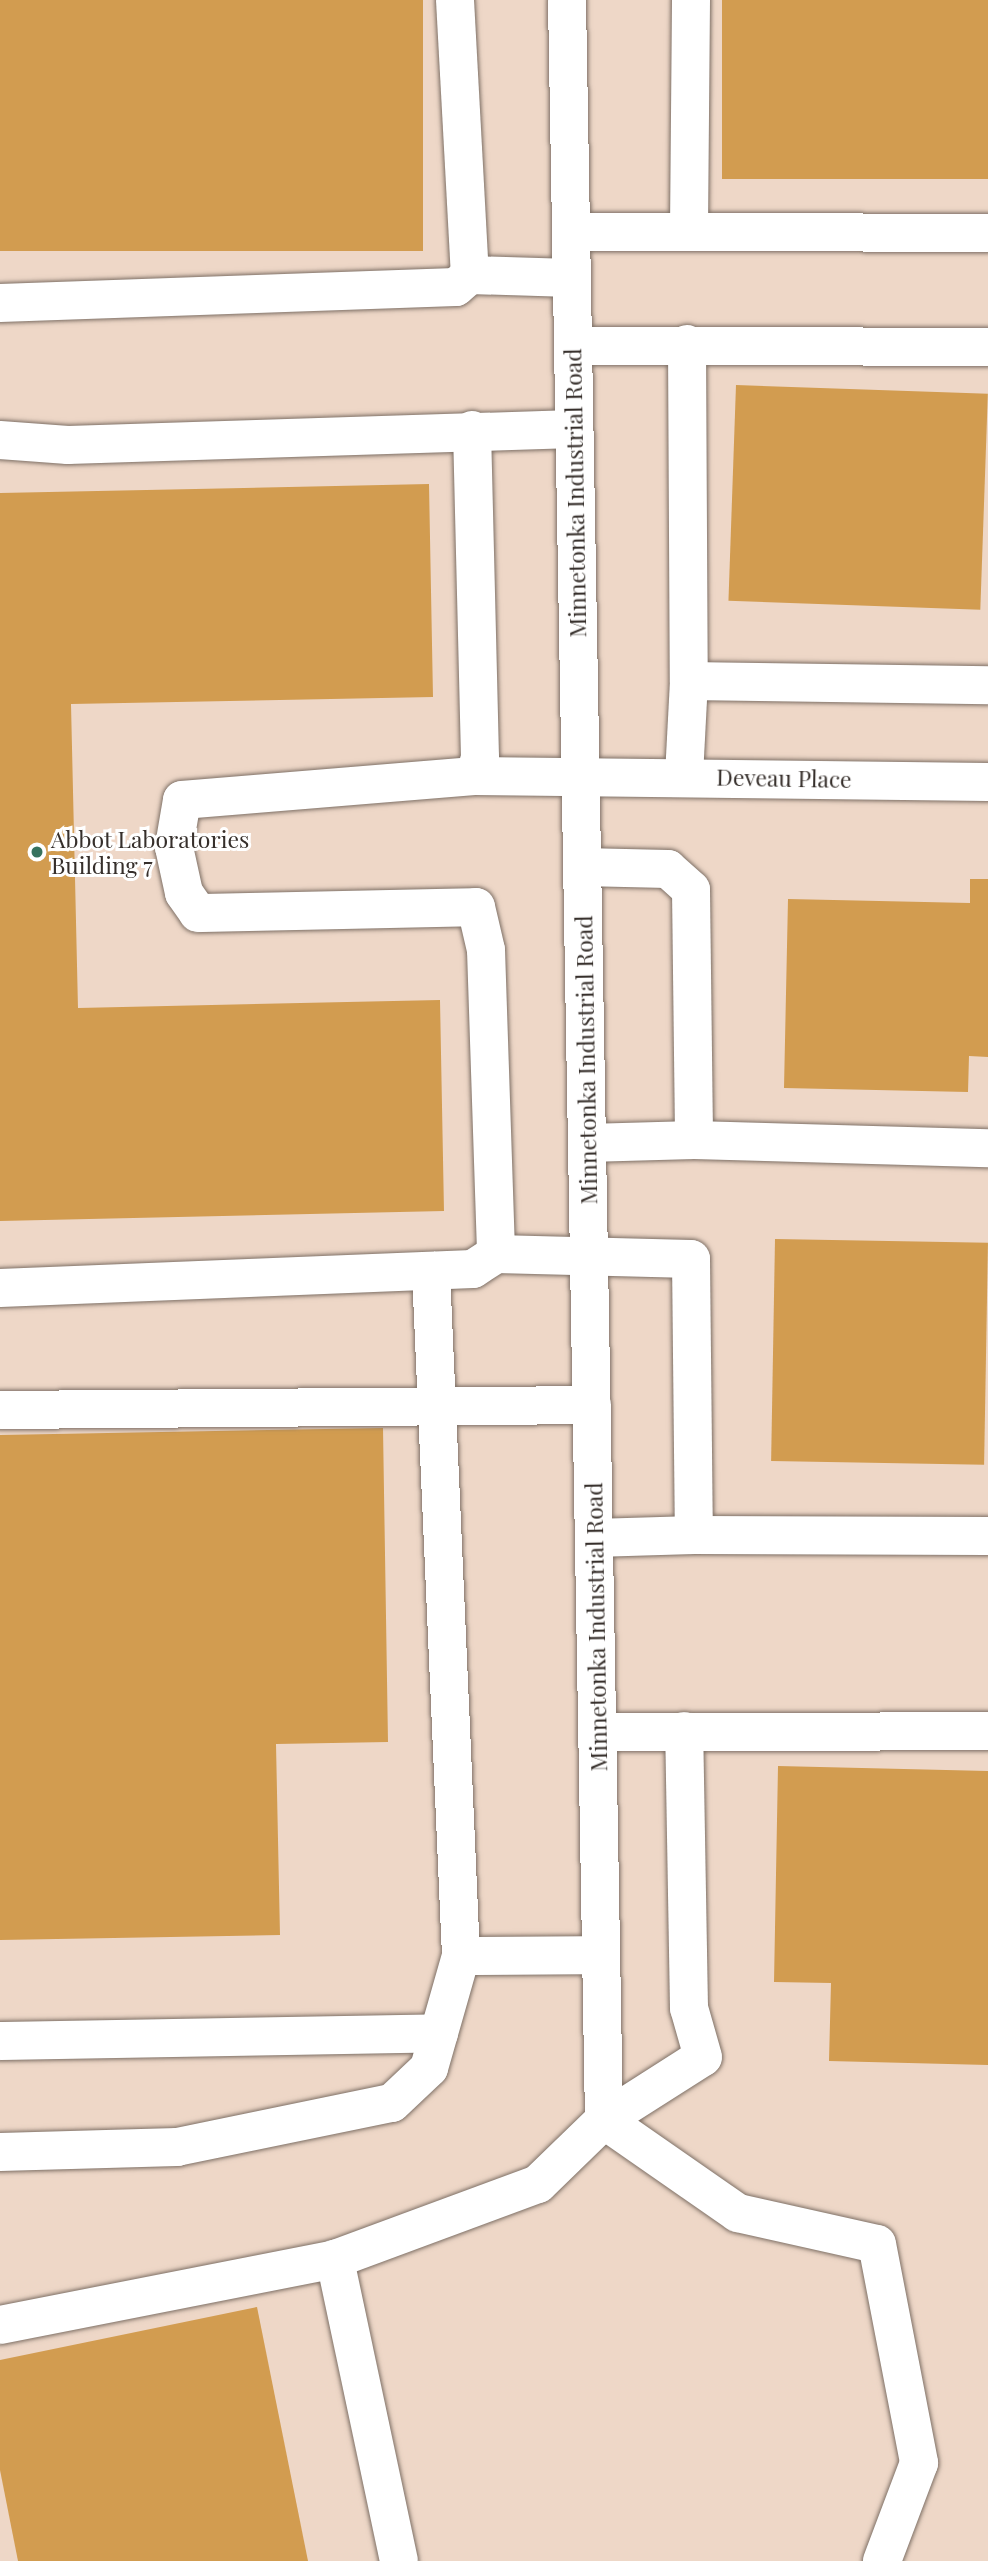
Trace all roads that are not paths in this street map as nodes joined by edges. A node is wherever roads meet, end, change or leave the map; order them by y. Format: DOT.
graph roads {
  1 [pos="455,0"];
  2 [pos="566,0"];
  3 [pos="691,0"];
  4 [pos="689,230"];
  5 [pos="570,232"];
  6 [pos="988,233"];
  7 [pos="470,275"];
  8 [pos="571,278"];
  9 [pos="0,303"];
  10 [pos="687,344"];
  11 [pos="573,346"];
  12 [pos="988,347"];
  13 [pos="574,429"];
  14 [pos="472,430"];
  15 [pos="0,440"];
  16 [pos="690,681"];
  17 [pos="988,685"];
  18 [pos="477,767"];
  19 [pos="581,775"];
  20 [pos="684,776"];
  21 [pos="988,782"];
  22 [pos="582,867"];
  23 [pos="694,1140"];
  24 [pos="587,1143"];
  25 [pos="988,1148"];
  26 [pos="589,1253"];
  27 [pos="496,1254"];
  28 [pos="431,1271"];
  29 [pos="0,1288"];
  30 [pos="592,1405"];
  31 [pos="436,1408"];
  32 [pos="0,1410"];
  33 [pos="694,1535"];
  34 [pos="988,1536"];
  35 [pos="594,1538"];
  36 [pos="684,1731"];
  37 [pos="988,1731"];
  38 [pos="597,1732"];
  39 [pos="601,1955"];
  40 [pos="461,1956"];
  41 [pos="439,2033"];
  42 [pos="0,2041"];
  43 [pos="604,2120"];
  44 [pos="0,2152"];
  45 [pos="335,2259"];
  46 [pos="0,2325"];
  47 [pos="399,2561"];
  48 [pos="882,2561"];
  1 -- 7 [label="street"];
  2 -- 5 [label="street, Minnetonka Industrial Road"];
  3 -- 4 [label="street"];
  4 -- 5 [label="street"];
  4 -- 6 [label="street"];
  5 -- 8 [label="street, Minnetonka Industrial Road"];
  7 -- 8 [label="street"];
  7 -- 9 [label="street"];
  8 -- 11 [label="street, Minnetonka Industrial Road"];
  10 -- 11 [label="street"];
  10 -- 12 [label="street"];
  10 -- 16 [label="street"];
  11 -- 13 [label="street, Minnetonka Industrial Road"];
  13 -- 14 [label="street"];
  13 -- 19 [label="street, Minnetonka Industrial Road"];
  14 -- 15 [label="street"];
  14 -- 18 [label="street"];
  16 -- 17 [label="street"];
  16 -- 20 [label="street"];
  18 -- 19 [label="street, Deveau Place"];
  18 -- 27 [label="street, Deveau Place"];
  19 -- 20 [label="street, Deveau Place"];
  19 -- 22 [label="street, Minnetonka Industrial Road"];
  20 -- 21 [label="street, Deveau Place"];
  22 -- 23 [label="street"];
  22 -- 24 [label="street, Minnetonka Industrial Road"];
  23 -- 24 [label="street"];
  23 -- 25 [label="street"];
  24 -- 26 [label="street, Minnetonka Industrial Road"];
  26 -- 27 [label="street"];
  26 -- 30 [label="street, Minnetonka Industrial Road"];
  26 -- 33 [label="street"];
  27 -- 28 [label="street"];
  28 -- 29 [label="street"];
  28 -- 31 [label="street"];
  30 -- 31 [label="street"];
  30 -- 35 [label="street, Minnetonka Industrial Road"];
  31 -- 32 [label="street"];
  31 -- 40 [label="street"];
  33 -- 34 [label="street"];
  33 -- 35 [label="street"];
  35 -- 38 [label="street, Minnetonka Industrial Road"];
  36 -- 37 [label="street"];
  36 -- 38 [label="street"];
  36 -- 43 [label="street"];
  38 -- 39 [label="street, Minnetonka Industrial Road"];
  39 -- 40 [label="street"];
  39 -- 43 [label="street, Minnetonka Industrial Road"];
  40 -- 41 [label="street"];
  41 -- 42 [label="street"];
  41 -- 44 [label="street"];
  43 -- 45 [label="street"];
  43 -- 48 [label="street"];
  45 -- 46 [label="street"];
  45 -- 47 [label="street"];
}
